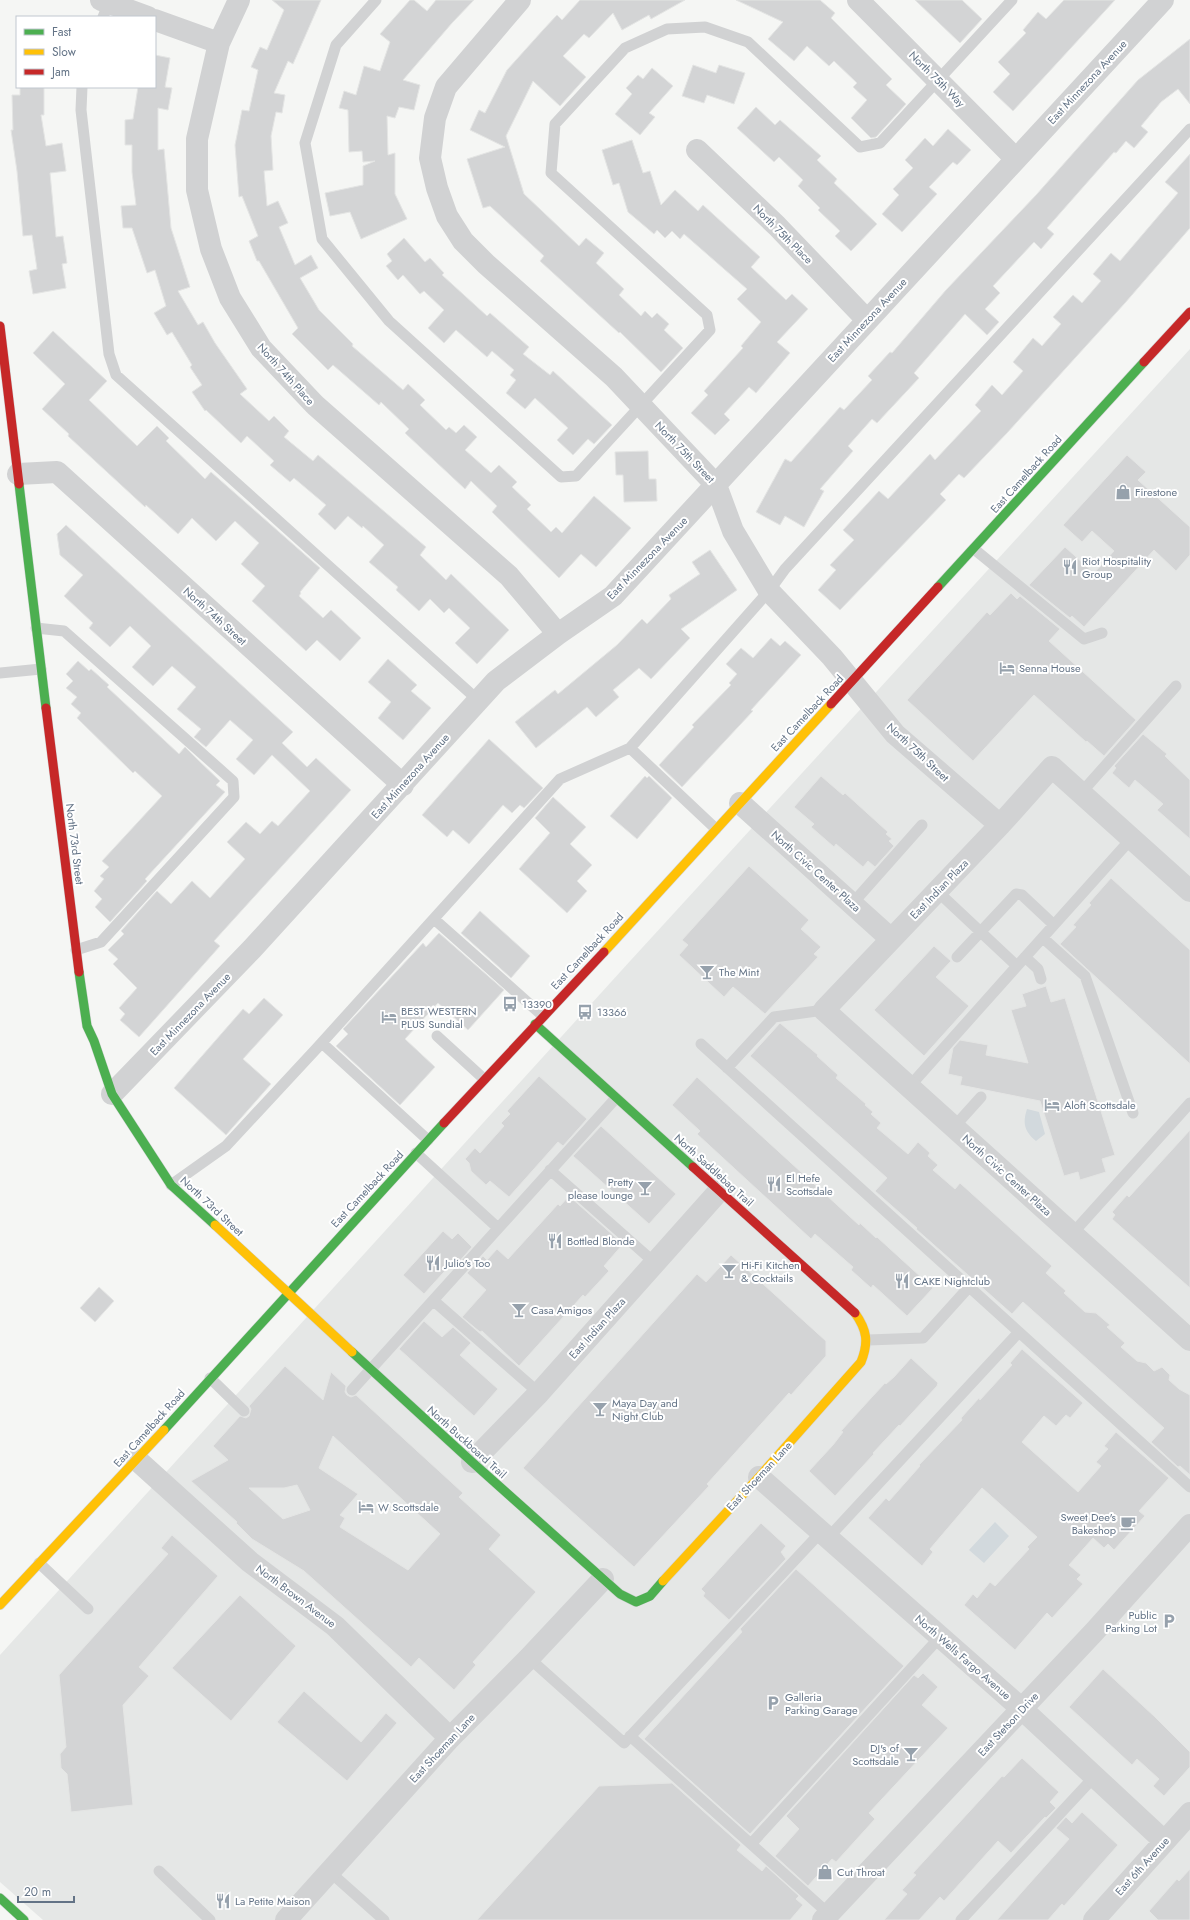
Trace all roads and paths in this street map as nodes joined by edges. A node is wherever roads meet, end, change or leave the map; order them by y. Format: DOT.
graph roads {
  1 [pos="238,0"];
  2 [pos="376,0"];
  3 [pos="520,0"];
  4 [pos="858,0"];
  5 [pos="1012,0"];
  6 [pos="1163,0"];
  7 [pos="106,5"];
  8 [pos="144,16"];
  9 [pos="156,20"];
  10 [pos="219,43"];
  11 [pos="938,81"];
  12 [pos="82,88"];
  13 [pos="1190,129"];
  14 [pos="697,150"];
  15 [pos="1016,159"];
  16 [pos="1190,312"];
  17 [pos="867,320"];
  18 [pos="0,326"];
  19 [pos="640,405"];
  20 [pos="18,474"];
  21 [pos="716,485"];
  22 [pos="974,549"];
  23 [pos="770,591"];
  24 [pos="36,628"];
  25 [pos="1102,633"];
  26 [pos="558,634"];
  27 [pos="41,669"];
  28 [pos="0,673"];
  29 [pos="852,682"];
  30 [pos="1176,686"];
  31 [pos="479,701"];
  32 [pos="630,748"];
  33 [pos="403,786"];
  34 [pos="1081,793"];
  35 [pos="740,803"];
  36 [pos="922,825"];
  37 [pos="1000,825"];
  38 [pos="716,829"];
  39 [pos="1132,839"];
  40 [pos="937,891"];
  41 [pos="1190,892"];
  42 [pos="852,904"];
  43 [pos="434,919"];
  44 [pos="1054,925"];
  45 [pos="981,932"];
  46 [pos="1043,938"];
  47 [pos="891,939"];
  48 [pos="76,950"];
  49 [pos="957,957"];
  50 [pos="1025,957"];
  51 [pos="1017,966"];
  52 [pos="1041,979"];
  53 [pos="824,1010"];
  54 [pos="539,1020"];
  55 [pos="437,1036"];
  56 [pos="322,1043"];
  57 [pos="701,1044"];
  58 [pos="727,1068"];
  59 [pos="484,1079"];
  60 [pos="909,1087"];
  61 [pos="112,1094"];
  62 [pos="980,1097"];
  63 [pos="616,1098"];
  64 [pos="1190,1103"];
  65 [pos="1133,1113"];
  66 [pos="954,1127"];
  67 [pos="428,1140"];
  68 [pos="416,1153"];
  69 [pos="550,1170"];
  70 [pos="171,1185"];
  71 [pos="719,1191"];
  72 [pos="498,1228"];
  73 [pos="1072,1234"];
  74 [pos="655,1263"];
  75 [pos="969,1287"];
  76 [pos="288,1292"];
  77 [pos="434,1300"];
  78 [pos="1019,1332"];
  79 [pos="868,1340"];
  80 [pos="1190,1340"];
  81 [pos="370,1369"];
  82 [pos="210,1378"];
  83 [pos="352,1390"];
  84 [pos="539,1393"];
  85 [pos="244,1411"];
  86 [pos="137,1460"];
  87 [pos="472,1462"];
  88 [pos="759,1477"];
  89 [pos="1190,1487"];
  90 [pos="1190,1525"];
  91 [pos="824,1535"];
  92 [pos="39,1563"];
  93 [pos="603,1579"];
  94 [pos="636,1602"];
  95 [pos="0,1605"];
  96 [pos="88,1609"];
  97 [pos="940,1637"];
  98 [pos="529,1658"];
  99 [pos="1022,1709"];
  100 [pos="630,1736"];
  101 [pos="450,1738"];
  102 [pos="1095,1776"];
  103 [pos="1190,1813"];
  104 [pos="1164,1841"];
  105 [pos="751,1844"];
  106 [pos="159,1871"];
  107 [pos="330,1872"];
  108 [pos="0,1898"];
  109 [pos="826,1917"];
  110 [pos="24,1920"];
  111 [pos="210,1920"];
  112 [pos="286,1920"];
  113 [pos="384,1920"];
  114 [pos="961,1920"];
  115 [pos="1094,1920"];
  1 -- 10 [label="street, North 74th Place"];
  2 -- 19 [label="lane"];
  3 -- 19 [label="street, North 75th Street"];
  4 -- 11 [label="street, North 75th Way"];
  5 -- 11 [label="lane"];
  6 -- 15 [label="street, East Minnezona Avenue"];
  7 -- 8 [label="street"];
  9 -- 10 [label="street"];
  10 -- 26 [label="street, North 74th Place"];
  11 -- 15 [label="street, North 75th Way"];
  11 -- 19 [label="lane"];
  12 -- 31 [label="lane"];
  13 -- 23 [label="lane"];
  14 -- 17 [label="street, North 75th Place"];
  15 -- 17 [label="street, East Minnezona Avenue"];
  16 -- 22 [label="street, East Camelback Road"];
  17 -- 21 [label="street, East Minnezona Avenue"];
  18 -- 20 [label="street, North 73rd Street"];
  19 -- 21 [label="street, North 75th Street"];
  20 -- 24 [label="street, North 73rd Street"];
  20 -- 33 [label="street, North 74th Street"];
  21 -- 23 [label="street, North 75th Street"];
  21 -- 26 [label="street, East Minnezona Avenue"];
  22 -- 25 [label="lane"];
  22 -- 29 [label="street, East Camelback Road"];
  23 -- 29 [label="street, North 75th Street"];
  23 -- 32 [label="lane"];
  24 -- 27 [label="street, North 73rd Street"];
  24 -- 48 [label="lane"];
  26 -- 31 [label="street, East Minnezona Avenue"];
  27 -- 28 [label="lane"];
  27 -- 48 [label="street, North 73rd Street"];
  29 -- 35 [label="street, East Camelback Road"];
  29 -- 37 [label="street, North 75th Street"];
  30 -- 34 [label="lane"];
  31 -- 33 [label="street, East Minnezona Avenue"];
  32 -- 38 [label="lane"];
  32 -- 43 [label="lane"];
  33 -- 61 [label="street, East Minnezona Avenue"];
  34 -- 37 [label="street, East Indian Plaza"];
  34 -- 39 [label="street"];
  35 -- 38 [label="street, East Camelback Road"];
  35 -- 42 [label="street, North Civic Center Plaza"];
  36 -- 42 [label="lane"];
  37 -- 40 [label="street, East Indian Plaza"];
  38 -- 54 [label="street, East Camelback Road"];
  39 -- 41 [label="street"];
  39 -- 44 [label="lane"];
  40 -- 45 [label="lane"];
  40 -- 47 [label="street, East Indian Plaza"];
  42 -- 47 [label="street, North Civic Center Plaza"];
  43 -- 54 [label="lane"];
  43 -- 56 [label="lane"];
  44 -- 45 [label="lane"];
  44 -- 46 [label="lane"];
  45 -- 49 [label="lane"];
  45 -- 51 [label="lane"];
  46 -- 50 [label="lane"];
  46 -- 65 [label="lane"];
  47 -- 53 [label="street, East Indian Plaza"];
  48 -- 61 [label="street, North 73rd Street"];
  50 -- 51 [label="lane"];
  50 -- 52 [label="lane"];
  51 -- 60 [label="lane"];
  53 -- 58 [label="lane"];
  53 -- 60 [label="street, North Civic Center Plaza"];
  54 -- 59 [label="street, East Camelback Road"];
  54 -- 63 [label="street, North Saddlebag Trail"];
  55 -- 59 [label="lane"];
  56 -- 67 [label="lane"];
  56 -- 70 [label="lane"];
  57 -- 58 [label="lane"];
  58 -- 75 [label="lane"];
  59 -- 67 [label="street, East Camelback Road"];
  60 -- 66 [label="street, North Civic Center Plaza"];
  61 -- 70 [label="street, North 73rd Street"];
  62 -- 66 [label="lane"];
  63 -- 69 [label="lane"];
  63 -- 71 [label="street, North Saddlebag Trail"];
  64 -- 73 [label="lane"];
  66 -- 73 [label="street, North Civic Center Plaza"];
  67 -- 68 [label="street, East Camelback Road"];
  68 -- 72 [label="lane"];
  68 -- 76 [label="street, East Camelback Road"];
  69 -- 72 [label="lane"];
  69 -- 74 [label="lane"];
  70 -- 76 [label="street, North 73rd Street"];
  71 -- 74 [label="street, East Indian Plaza"];
  71 -- 79 [label="street, North Saddlebag Trail"];
  72 -- 77 [label="lane"];
  73 -- 80 [label="street, North Civic Center Plaza"];
  74 -- 84 [label="street, East Indian Plaza"];
  75 -- 78 [label="lane"];
  75 -- 79 [label="lane"];
  76 -- 81 [label="street, North Buckboard Trail"];
  76 -- 82 [label="street, East Camelback Road"];
  77 -- 81 [label="lane"];
  77 -- 84 [label="lane"];
  78 -- 89 [label="lane"];
  78 -- 91 [label="lane"];
  79 -- 88 [label="street, East Shoeman Lane"];
  81 -- 83 [label="lane"];
  81 -- 87 [label="street, North Buckboard Trail"];
  82 -- 85 [label="lane"];
  82 -- 86 [label="street, East Camelback Road"];
  84 -- 87 [label="street, East Indian Plaza"];
  86 -- 92 [label="street, East Camelback Road"];
  86 -- 101 [label="street, North Brown Avenue"];
  87 -- 93 [label="street, North Buckboard Trail"];
  88 -- 91 [label="street, North Wells Fargo Avenue"];
  88 -- 94 [label="street, East Shoeman Lane"];
  90 -- 99 [label="street, East Stetson Drive"];
  91 -- 97 [label="street, North Wells Fargo Avenue"];
  91 -- 100 [label="lane"];
  92 -- 95 [label="street, East Camelback Road"];
  92 -- 96 [label="lane"];
  93 -- 94 [label="street, North Buckboard Trail"];
  93 -- 98 [label="street, East Shoeman Lane"];
  97 -- 99 [label="street, North Wells Fargo Avenue"];
  97 -- 105 [label="lane"];
  98 -- 100 [label="lane"];
  98 -- 101 [label="street, East Shoeman Lane"];
  99 -- 102 [label="street, North Wells Fargo Avenue"];
  99 -- 109 [label="street, East Stetson Drive"];
  100 -- 105 [label="lane"];
  101 -- 107 [label="street, East Shoeman Lane"];
  102 -- 104 [label="street, North Wells Fargo Avenue"];
  102 -- 114 [label="lane"];
  103 -- 104 [label="street, East 6th Avenue"];
  104 -- 115 [label="street, East 6th Avenue"];
  105 -- 109 [label="lane"];
  106 -- 111 [label="lane"];
  107 -- 112 [label="street, East Shoeman Lane"];
  107 -- 113 [label="lane"];
  108 -- 110 [label="street"];
}
